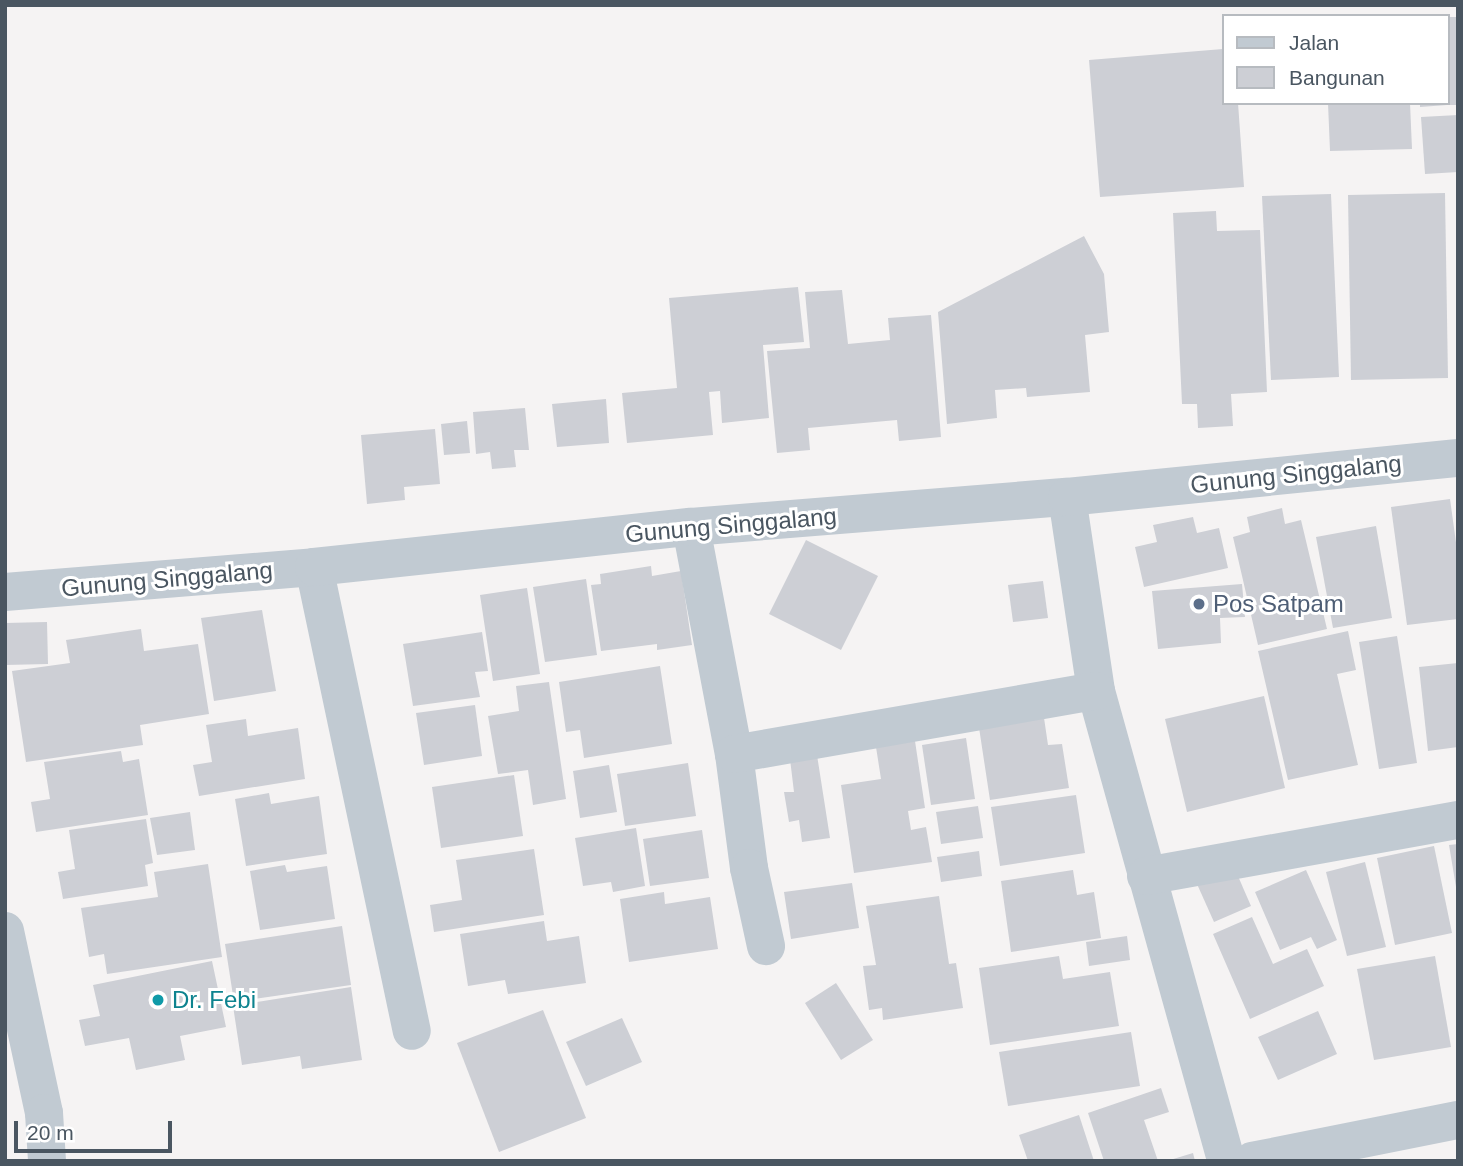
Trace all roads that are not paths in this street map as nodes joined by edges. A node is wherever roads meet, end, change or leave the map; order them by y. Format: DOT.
graph roads {
  1 [pos="1458,458"];
  2 [pos="1067,498"];
  3 [pos="691,527"];
  4 [pos="314,567"];
  5 [pos="5,592"];
  6 [pos="1096,691"];
  7 [pos="734,754"];
  8 [pos="1458,820"];
  9 [pos="1146,876"];
  10 [pos="5,930"];
  11 [pos="766,946"];
  12 [pos="412,1031"];
  13 [pos="1458,1120"];
  14 [pos="47,1161"];
  15 [pos="1226,1161"];
  16 [pos="1252,1161"];
  1 -- 2 [label="street, Gunung Singgalang"];
  2 -- 3 [label="street, Gunung Singgalang"];
  2 -- 6 [label="street"];
  3 -- 4 [label="street, Gunung Singgalang"];
  3 -- 7 [label="street"];
  4 -- 5 [label="street, Gunung Singgalang"];
  4 -- 12 [label="street"];
  6 -- 7 [label="street"];
  6 -- 9 [label="street"];
  7 -- 11 [label="street"];
  8 -- 9 [label="street"];
  9 -- 15 [label="street"];
  10 -- 14 [label="street"];
  13 -- 16 [label="street"];
}
